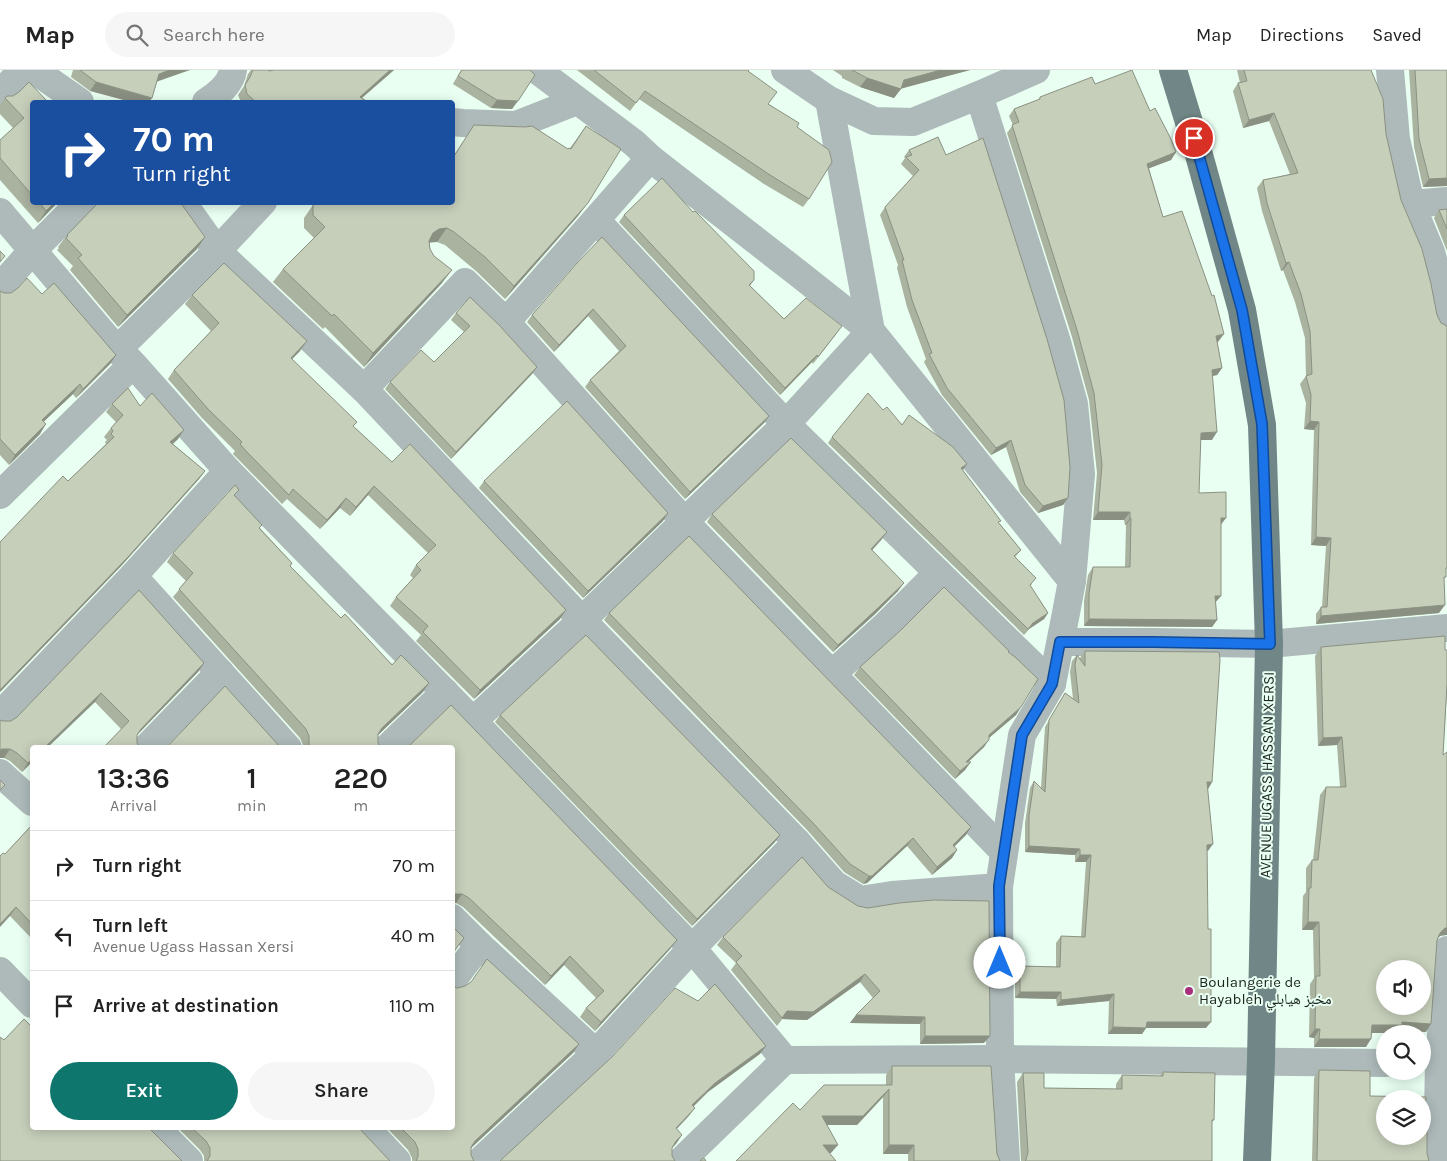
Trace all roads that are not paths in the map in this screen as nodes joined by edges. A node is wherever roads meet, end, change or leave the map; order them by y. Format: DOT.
graph roads {
  1 [pos="23,70"];
  2 [pos="34,70"];
  3 [pos="233,70"];
  4 [pos="537,70"];
  5 [pos="785,70"];
  6 [pos="1036,70"];
  7 [pos="1173,70"];
  8 [pos="1390,70"];
  9 [pos="0,93"];
  10 [pos="979,95"];
  11 [pos="77,100"];
  12 [pos="209,100"];
  13 [pos="829,100"];
  14 [pos="577,101"];
  15 [pos="455,122"];
  16 [pos="650,158"];
  17 [pos="1447,201"];
  18 [pos="1411,204"];
  19 [pos="78,205"];
  20 [pos="184,205"];
  21 [pos="260,205"];
  22 [pos="0,212"];
  23 [pos="596,220"];
  24 [pos="33,250"];
  25 [pos="217,251"];
  26 [pos="0,287"];
  27 [pos="1447,320"];
  28 [pos="506,322"];
  29 [pos="870,331"];
  30 [pos="125,357"];
  31 [pos="364,389"];
  32 [pos="786,424"];
  33 [pos="228,471"];
  34 [pos="0,495"];
  35 [pos="685,522"];
  36 [pos="938,572"];
  37 [pos="133,576"];
  38 [pos="1072,581"];
  39 [pos="582,620"];
  40 [pos="1447,628"];
  41 [pos="1060,642"];
  42 [pos="1270,644"];
  43 [pos="220,672"];
  44 [pos="832,674"];
  45 [pos="1052,684"];
  46 [pos="445,692"];
  47 [pos="0,715"];
  48 [pos="473,721"];
  49 [pos="149,745"];
  50 [pos="285,745"];
  51 [pos="390,745"];
  52 [pos="0,773"];
  53 [pos="30,800"];
  54 [pos="797,842"];
  55 [pos="1004,852"];
  56 [pos="999,886"];
  57 [pos="455,921"];
  58 [pos="479,945"];
  59 [pos="692,948"];
  60 [pos="1447,950"];
  61 [pos="0,971"];
  62 [pos="455,977"];
  63 [pos="30,1002"];
  64 [pos="596,1053"];
  65 [pos="1000,1059"];
  66 [pos="785,1060"];
  67 [pos="1261,1061"];
  68 [pos="1436,1062"];
  69 [pos="1376,1063"];
  70 [pos="158,1130"];
  71 [pos="368,1130"];
  72 [pos="189,1161"];
  73 [pos="397,1161"];
  74 [pos="480,1161"];
  75 [pos="681,1161"];
  76 [pos="1006,1161"];
  77 [pos="1257,1161"];
  78 [pos="1437,1161"];
  1 -- 9 [label="street"];
  2 -- 11 [label="street"];
  3 -- 12 [label="street"];
  4 -- 14 [label="street"];
  5 -- 13 [label="street"];
  6 -- 10 [label="street"];
  7 -- 42 [label="main road, AVENUE UGASS HASSAN XERSI"];
  8 -- 18 [label="street"];
  10 -- 13 [label="street"];
  10 -- 38 [label="street"];
  13 -- 29 [label="street"];
  14 -- 15 [label="street"];
  14 -- 16 [label="street"];
  16 -- 23 [label="street"];
  16 -- 29 [label="street"];
  17 -- 18 [label="street"];
  18 -- 27 [label="street"];
  19 -- 24 [label="street"];
  20 -- 25 [label="street"];
  21 -- 25 [label="street"];
  22 -- 24 [label="street"];
  23 -- 28 [label="street"];
  23 -- 32 [label="street"];
  24 -- 26 [label="street"];
  24 -- 30 [label="street"];
  25 -- 30 [label="street"];
  25 -- 31 [label="street"];
  28 -- 31 [label="street"];
  28 -- 35 [label="street"];
  29 -- 32 [label="street"];
  29 -- 38 [label="street"];
  30 -- 33 [label="street"];
  30 -- 34 [label="street"];
  31 -- 39 [label="street"];
  32 -- 35 [label="street"];
  32 -- 36 [label="street"];
  33 -- 37 [label="street"];
  33 -- 46 [label="street"];
  35 -- 39 [label="street"];
  35 -- 44 [label="street"];
  36 -- 44 [label="street"];
  36 -- 45 [label="street"];
  37 -- 43 [label="street"];
  37 -- 47 [label="street"];
  38 -- 41 [label="street"];
  39 -- 48 [label="street"];
  39 -- 54 [label="street"];
  40 -- 42 [label="street"];
  41 -- 42 [label="street"];
  41 -- 45 [label="street"];
  42 -- 67 [label="main road, AVENUE UGASS HASSAN XERSI"];
  43 -- 49 [label="street"];
  43 -- 50 [label="street"];
  44 -- 55 [label="street"];
  45 -- 55 [label="street"];
  46 -- 48 [label="street"];
  46 -- 51 [label="street"];
  48 -- 59 [label="street"];
  52 -- 53 [label="street"];
  54 -- 56 [label="street"];
  54 -- 59 [label="street"];
  55 -- 56 [label="street"];
  56 -- 65 [label="street"];
  57 -- 58 [label="street"];
  58 -- 62 [label="street"];
  58 -- 64 [label="street"];
  59 -- 64 [label="street"];
  59 -- 66 [label="street"];
  60 -- 68 [label="street"];
  61 -- 63 [label="street"];
  64 -- 74 [label="street"];
  65 -- 66 [label="street"];
  65 -- 67 [label="street"];
  65 -- 76 [label="street"];
  66 -- 75 [label="street"];
  67 -- 69 [label="street"];
  67 -- 77 [label="main road, AVENUE UGASS HASSAN XERSI"];
  68 -- 78 [label="street"];
  70 -- 72 [label="street"];
  71 -- 73 [label="street"];
}
